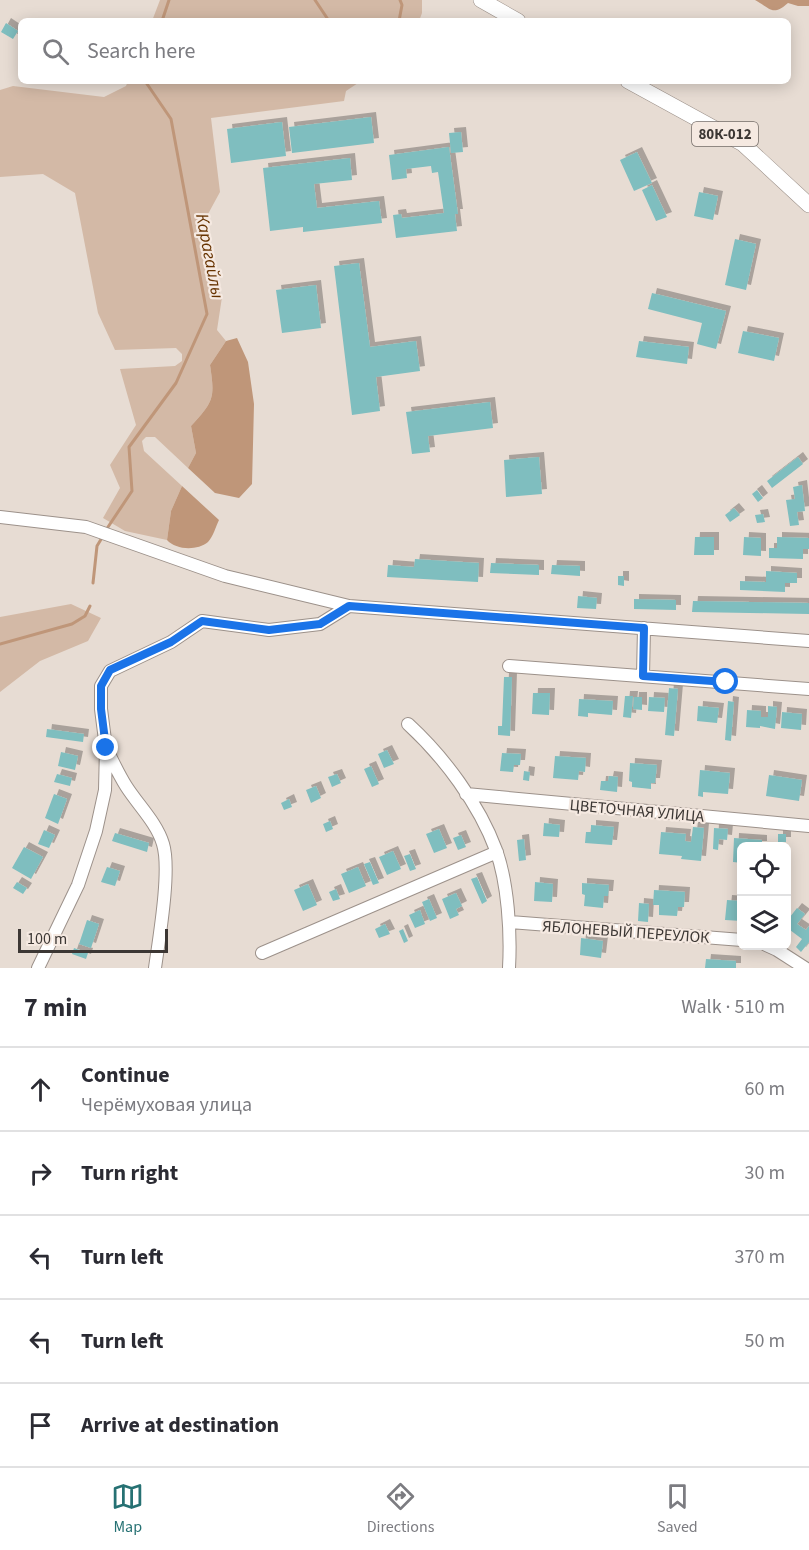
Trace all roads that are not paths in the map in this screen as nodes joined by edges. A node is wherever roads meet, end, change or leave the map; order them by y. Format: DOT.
graph roads {
  1 [pos="481,0"];
  2 [pos="513,18"];
  3 [pos="633,84"];
  4 [pos="809,205"];
  5 [pos="0,517"];
  6 [pos="349,606"];
  7 [pos="644,628"];
  8 [pos="809,641"];
  9 [pos="509,666"];
  10 [pos="643,676"];
  11 [pos="809,689"];
  12 [pos="408,723"];
  13 [pos="106,748"];
  14 [pos="466,794"];
  15 [pos="809,826"];
  16 [pos="497,852"];
  17 [pos="510,922"];
  18 [pos="737,940"];
  19 [pos="777,950"];
  20 [pos="262,953"];
  21 [pos="38,968"];
  22 [pos="155,968"];
  23 [pos="509,968"];
  24 [pos="805,968"];
  1 -- 2 [label="main road"];
  3 -- 4 [label="main road, 80К-012"];
  5 -- 6 [label="street"];
  6 -- 7 [label="street"];
  6 -- 13 [label="street"];
  7 -- 8 [label="street"];
  7 -- 10 [label="street"];
  9 -- 10 [label="street"];
  10 -- 11 [label="street"];
  12 -- 14 [label="street"];
  13 -- 21 [label="street"];
  13 -- 22 [label="street"];
  14 -- 15 [label="street, ЦВЕТОЧНАЯ УЛИЦА"];
  14 -- 16 [label="street"];
  16 -- 17 [label="street"];
  16 -- 20 [label="street"];
  17 -- 18 [label="street, ЯБЛОНЕВЫЙ ПЕРЕУЛОК"];
  17 -- 23 [label="street"];
  19 -- 24 [label="street"];
}
